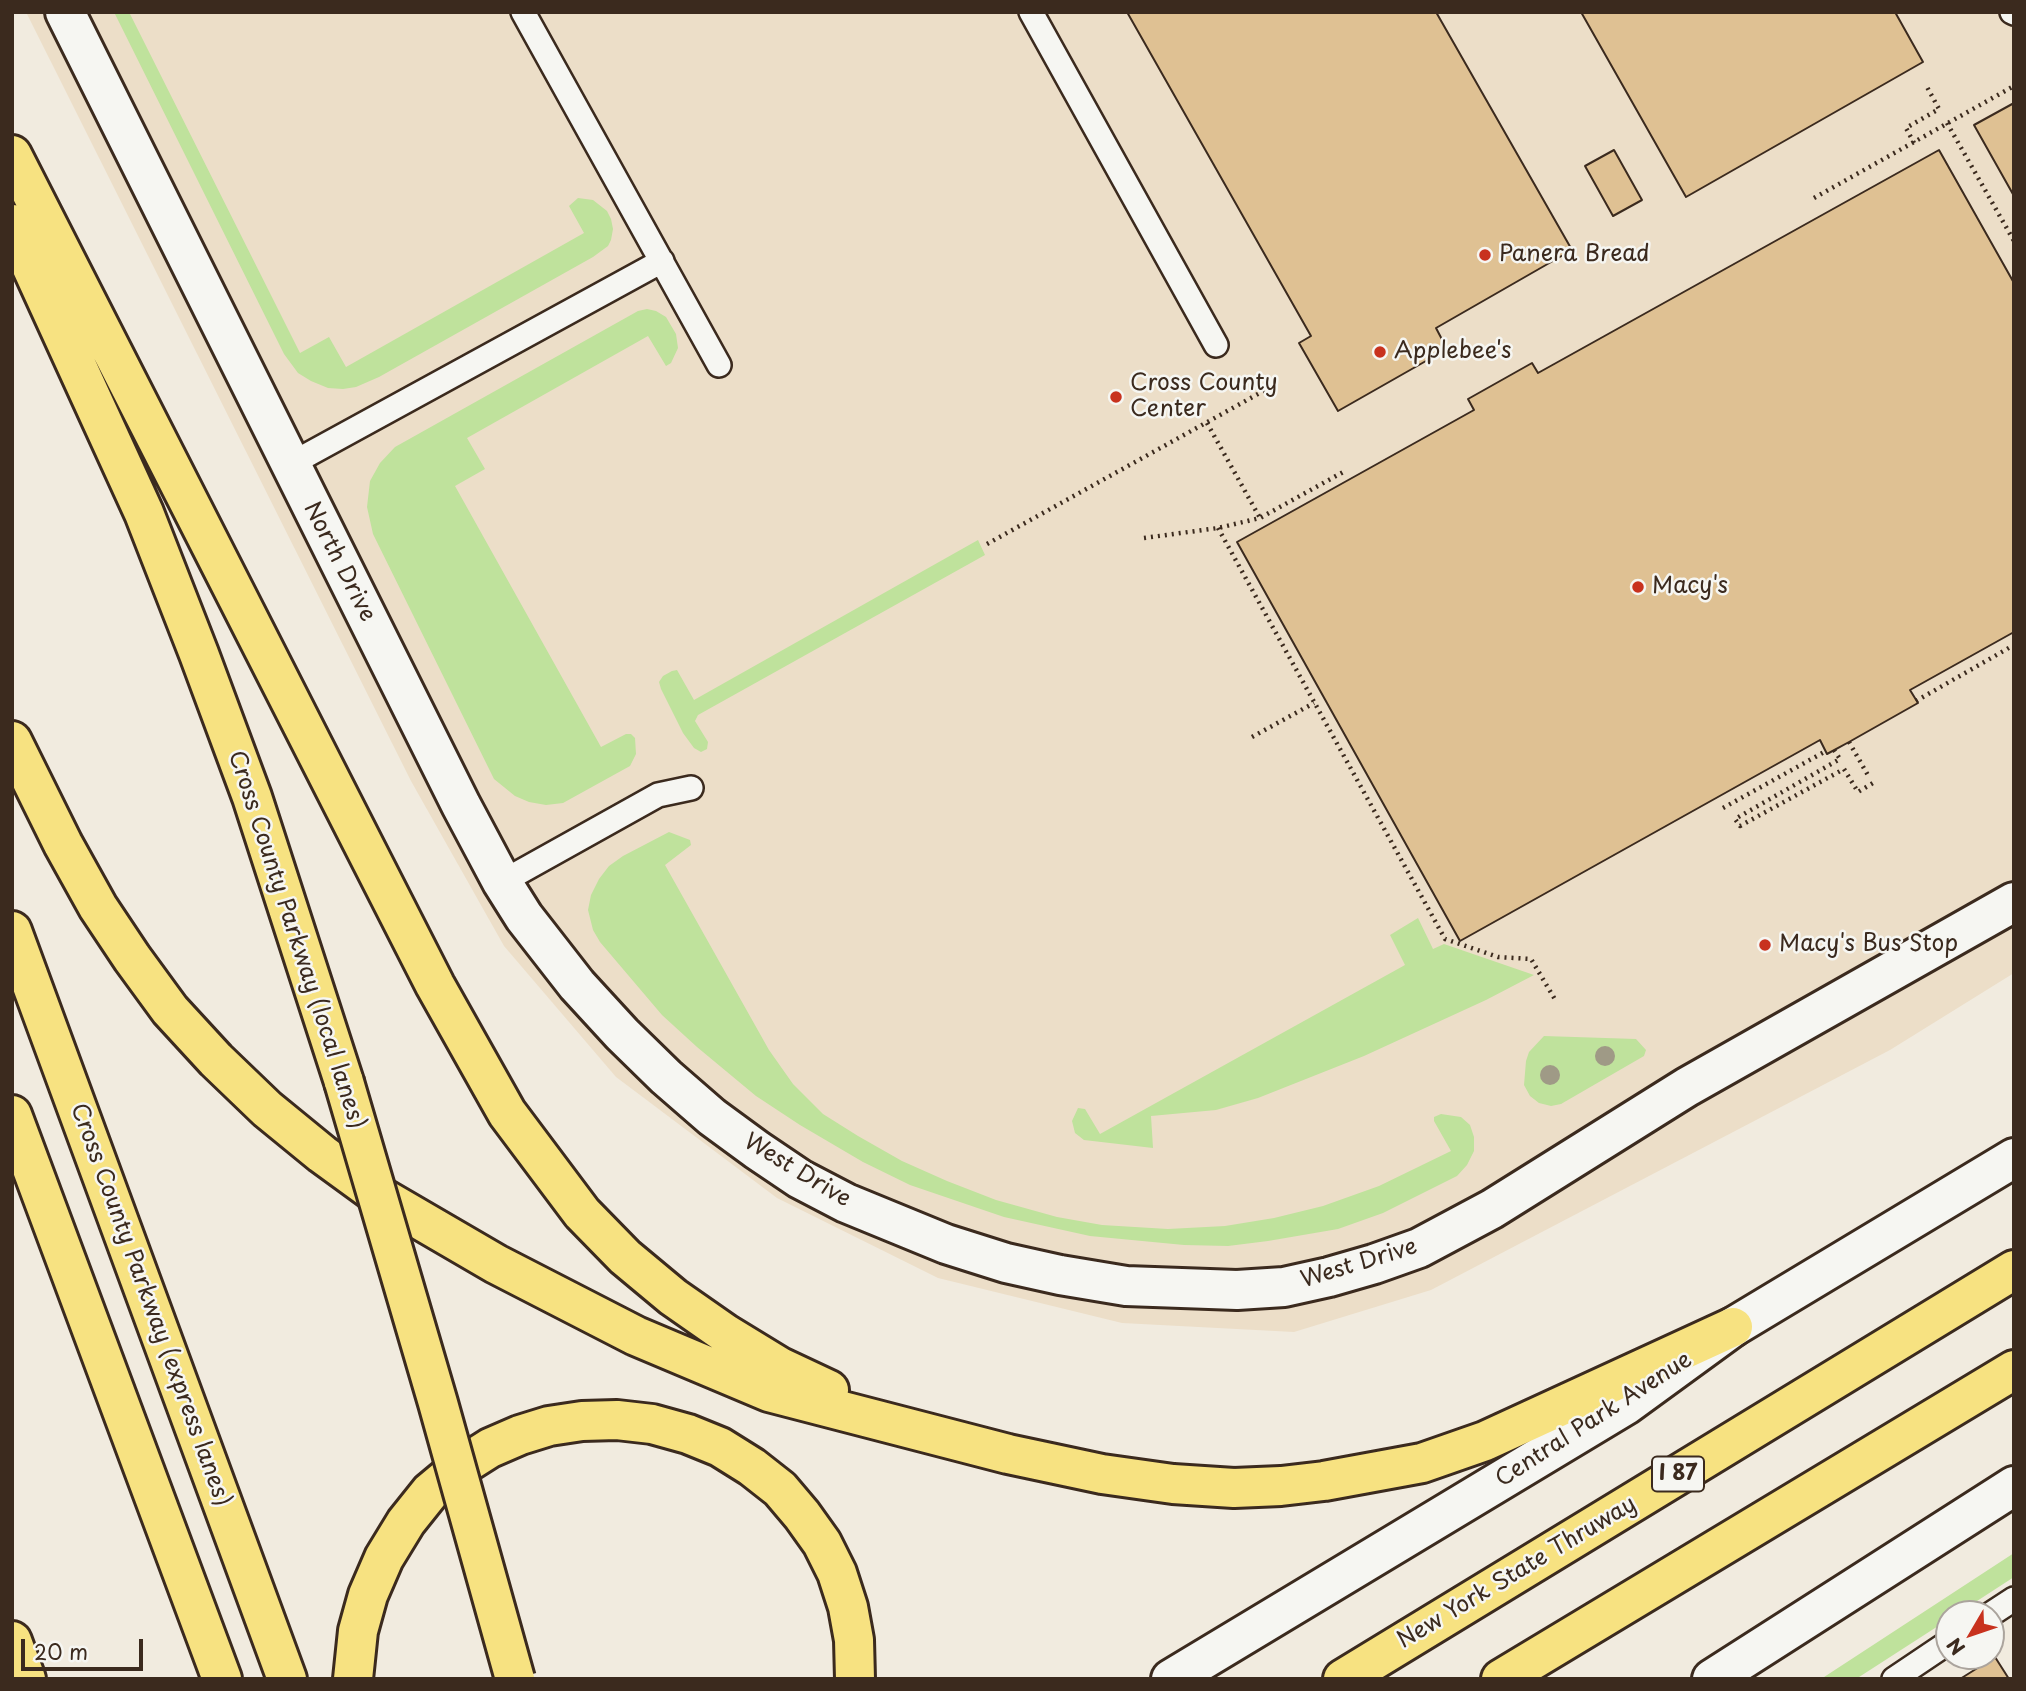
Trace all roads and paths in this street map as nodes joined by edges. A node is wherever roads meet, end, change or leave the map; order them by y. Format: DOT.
graph roads {
  1 [pos="65,12"];
  2 [pos="523,12"];
  3 [pos="1031,12"];
  4 [pos="2014,86"];
  5 [pos="1927,87"];
  6 [pos="1947,123"];
  7 [pos="1914,143"];
  8 [pos="12,155"];
  9 [pos="1814,198"];
  10 [pos="12,224"];
  11 [pos="2014,240"];
  12 [pos="662,261"];
  13 [pos="1216,345"];
  14 [pos="719,365"];
  15 [pos="1267,389"];
  16 [pos="1207,423"];
  17 [pos="289,465"];
  18 [pos="1345,471"];
  19 [pos="1260,518"];
  20 [pos="1219,528"];
  21 [pos="1143,538"];
  22 [pos="987,544"];
  23 [pos="2014,645"];
  24 [pos="1916,701"];
  25 [pos="1314,703"];
  26 [pos="1252,737"];
  27 [pos="12,741"];
  28 [pos="1849,742"];
  29 [pos="1834,750"];
  30 [pos="1826,751"];
  31 [pos="1869,777"];
  32 [pos="1873,783"];
  33 [pos="691,788"];
  34 [pos="1723,808"];
  35 [pos="502,882"];
  36 [pos="2014,902"];
  37 [pos="12,931"];
  38 [pos="1556,1000"];
  39 [pos="666,1077"];
  40 [pos="12,1115"];
  41 [pos="2014,1158"];
  42 [pos="2014,1270"];
  43 [pos="1733,1327"];
  44 [pos="2014,1370"];
  45 [pos="916,1430"];
  46 [pos="2014,1486"];
  47 [pos="12,1641"];
  48 [pos="1935,1651"];
  49 [pos="26,1679"];
  50 [pos="222,1679"];
  51 [pos="288,1679"];
  52 [pos="353,1679"];
  53 [pos="515,1679"];
  54 [pos="855,1679"];
  55 [pos="1171,1679"];
  56 [pos="1343,1679"];
  57 [pos="1501,1679"];
  58 [pos="1712,1679"];
  59 [pos="1894,1679"];
  1 -- 17 [label="street, North Drive"];
  2 -- 12 [label="lane"];
  3 -- 13 [label="lane"];
  4 -- 6 [label="path"];
  5 -- 7 [label="path"];
  6 -- 7 [label="path"];
  6 -- 11 [label="path"];
  7 -- 9 [label="path"];
  8 -- 45 [label="highway"];
  10 -- 53 [label="highway, Cross County Parkway (local lanes), bridge"];
  12 -- 14 [label="lane"];
  12 -- 17 [label="lane"];
  15 -- 16 [label="path"];
  16 -- 19 [label="path"];
  16 -- 22 [label="path"];
  17 -- 35 [label="street, North Drive"];
  18 -- 19 [label="path"];
  19 -- 20 [label="path"];
  20 -- 21 [label="path"];
  20 -- 25 [label="path"];
  23 -- 24 [label="path"];
  25 -- 26 [label="path"];
  25 -- 38 [label="path"];
  27 -- 45 [label="highway"];
  28 -- 31 [label="path"];
  29 -- 32 [label="path"];
  30 -- 34 [label="path"];
  33 -- 35 [label="lane"];
  35 -- 39 [label="street, North Drive"];
  36 -- 39 [label="street, West Drive"];
  37 -- 51 [label="highway, Cross County Parkway (express lanes)"];
  40 -- 50 [label="highway"];
  41 -- 43 [label="street, Central Park Avenue"];
  42 -- 56 [label="highway, New York State Thruway / I 87"];
  43 -- 45 [label="highway"];
  43 -- 55 [label="street, Central Park Avenue"];
  44 -- 57 [label="highway"];
  46 -- 58 [label="street"];
  47 -- 49 [label="highway"];
  48 -- 59 [label="lane"];
  52 -- 54 [label="highway"];
}
